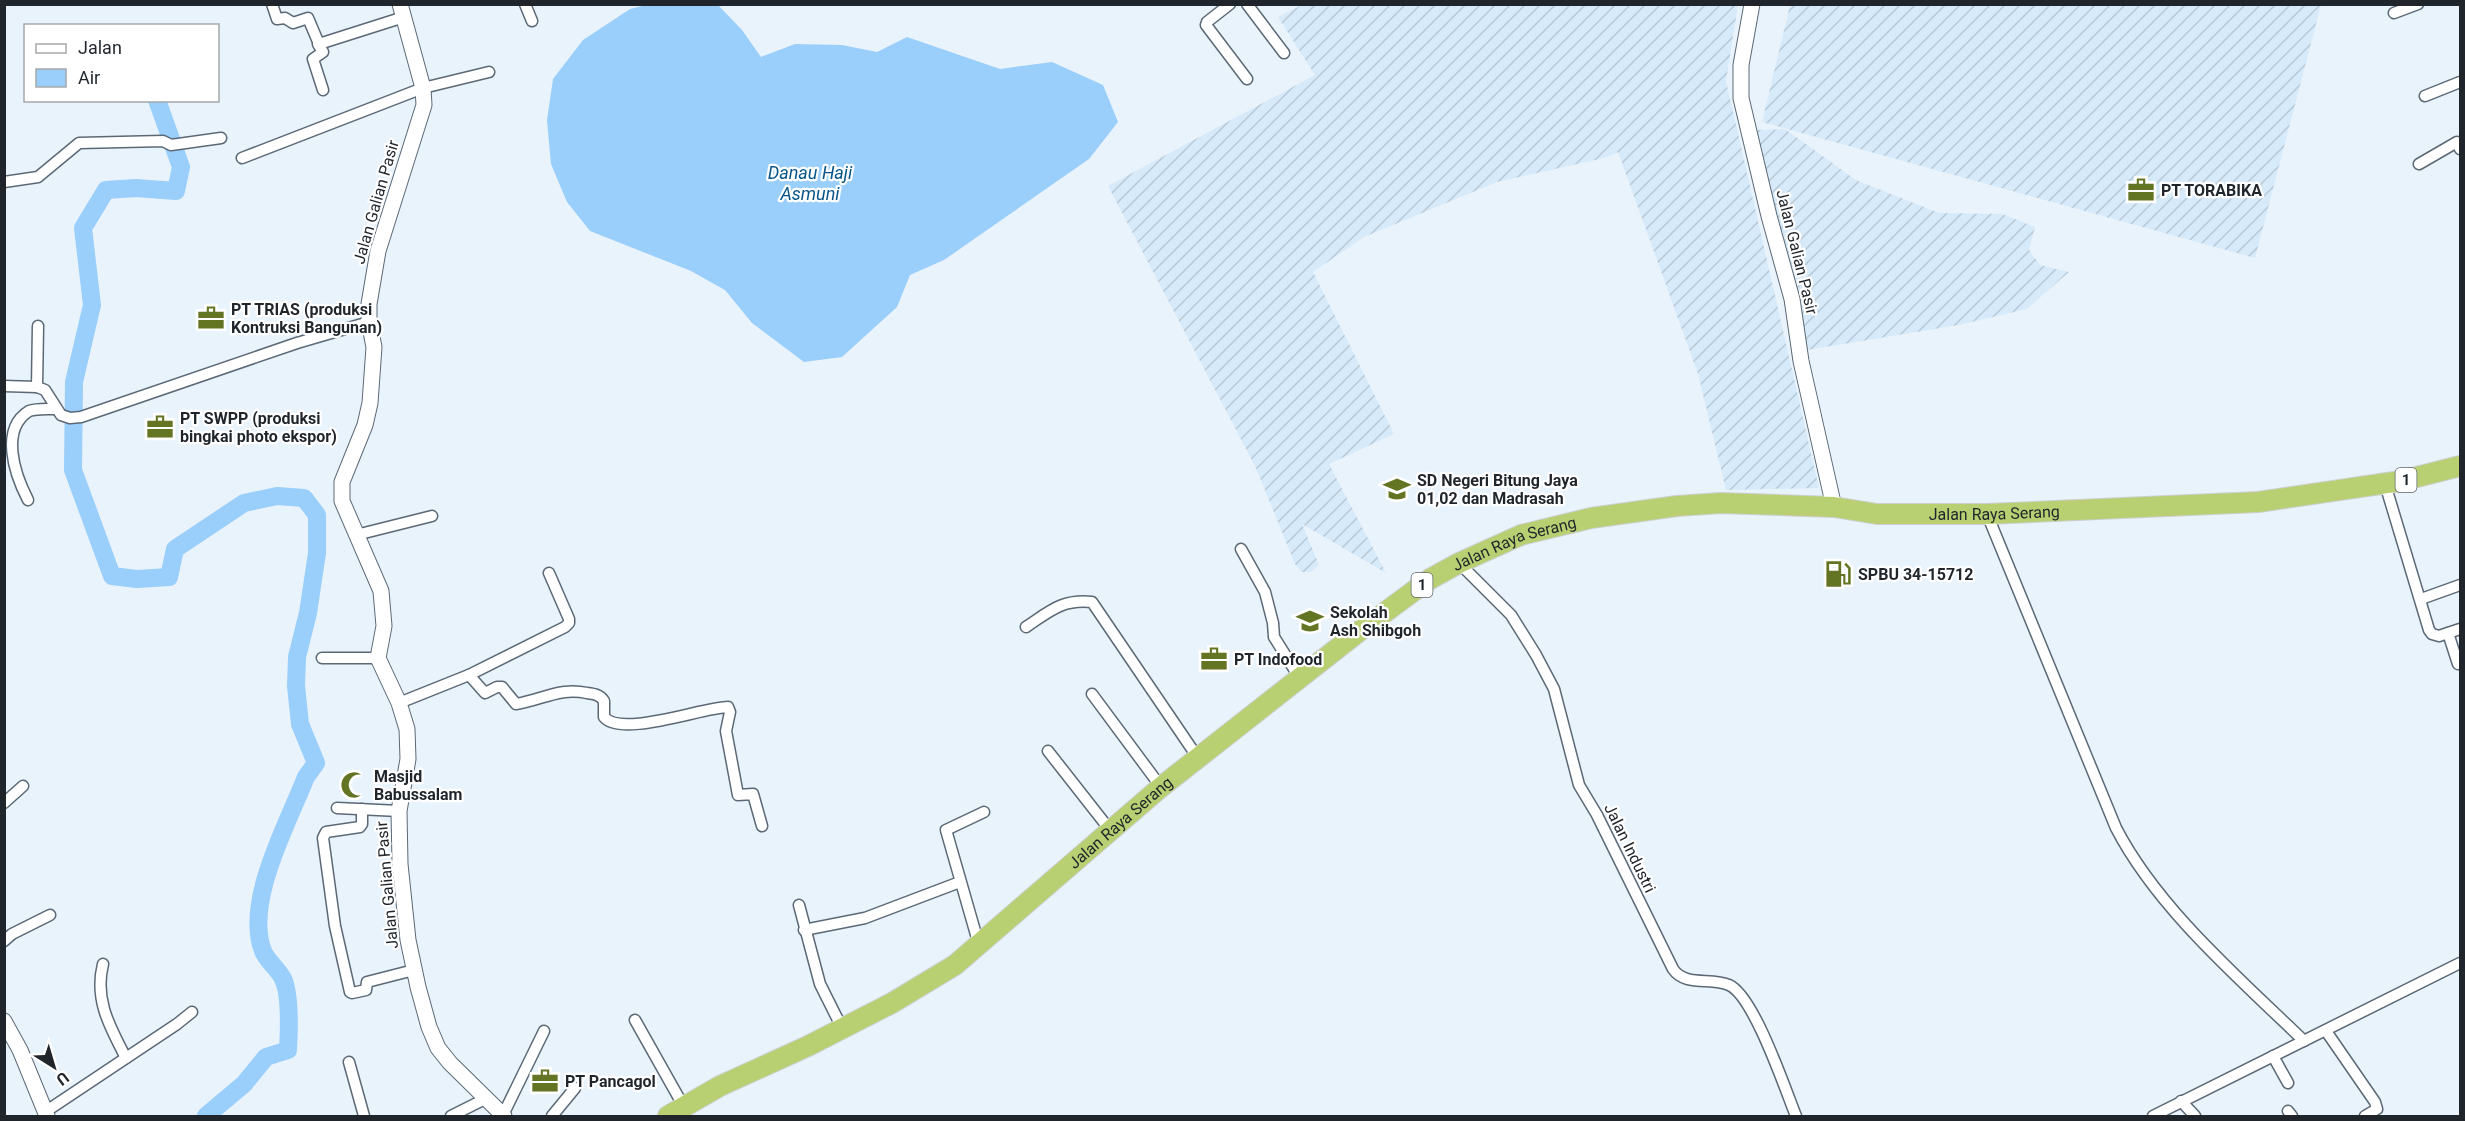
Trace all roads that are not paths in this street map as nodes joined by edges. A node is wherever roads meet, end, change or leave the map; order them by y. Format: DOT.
graph roads {
  1 [pos="272,4"];
  2 [pos="525,4"];
  3 [pos="1230,4"];
  4 [pos="1247,4"];
  5 [pos="1752,4"];
  6 [pos="2418,4"];
  7 [pos="402,11"];
  8 [pos="2394,13"];
  9 [pos="532,21"];
  10 [pos="318,44"];
  11 [pos="1284,53"];
  12 [pos="489,72"];
  13 [pos="1247,79"];
  14 [pos="2460,82"];
  15 [pos="423,88"];
  16 [pos="323,90"];
  17 [pos="2425,96"];
  18 [pos="221,138"];
  19 [pos="2459,144"];
  20 [pos="242,158"];
  21 [pos="2419,164"];
  22 [pos="4,182"];
  23 [pos="369,322"];
  24 [pos="38,326"];
  25 [pos="4,386"];
  26 [pos="37,387"];
  27 [pos="57,409"];
  28 [pos="2460,466"];
  29 [pos="2385,484"];
  30 [pos="28,500"];
  31 [pos="1834,507"];
  32 [pos="1987,514"];
  33 [pos="432,516"];
  34 [pos="356,535"];
  35 [pos="1241,549"];
  36 [pos="1459,563"];
  37 [pos="549,573"];
  38 [pos="2460,585"];
  39 [pos="2421,599"];
  40 [pos="1026,627"];
  41 [pos="2460,629"];
  42 [pos="2448,633"];
  43 [pos="322,658"];
  44 [pos="378,658"];
  45 [pos="2458,664"];
  46 [pos="469,675"];
  47 [pos="1299,677"];
  48 [pos="1092,694"];
  49 [pos="399,703"];
  50 [pos="1048,751"];
  51 [pos="1198,758"];
  52 [pos="22,786"];
  53 [pos="1161,787"];
  54 [pos="4,803"];
  55 [pos="337,808"];
  56 [pos="362,809"];
  57 [pos="399,811"];
  58 [pos="984,812"];
  59 [pos="762,826"];
  60 [pos="1110,830"];
  61 [pos="960,882"];
  62 [pos="799,905"];
  63 [pos="50,915"];
  64 [pos="804,930"];
  65 [pos="4,941"];
  66 [pos="978,945"];
  67 [pos="2460,963"];
  68 [pos="103,964"];
  69 [pos="414,970"];
  70 [pos="192,1012"];
  71 [pos="635,1020"];
  72 [pos="4,1021"];
  73 [pos="842,1028"];
  74 [pos="2326,1030"];
  75 [pos="544,1031"];
  76 [pos="2304,1041"];
  77 [pos="2273,1056"];
  78 [pos="126,1058"];
  79 [pos="349,1062"];
  80 [pos="2288,1083"];
  81 [pos="575,1088"];
  82 [pos="487,1098"];
  83 [pos="2181,1101"];
  84 [pos="676,1112"];
  85 [pos="46,1114"];
  86 [pos="364,1116"];
  87 [pos="452,1116"];
  88 [pos="503,1116"];
  89 [pos="552,1116"];
  90 [pos="1796,1116"];
  91 [pos="2153,1116"];
  92 [pos="2195,1116"];
  93 [pos="2365,1116"];
  1 -- 10 [label="street"];
  2 -- 9 [label="street"];
  3 -- 13 [label="street"];
  4 -- 11 [label="street"];
  5 -- 31 [label="street, Jalan Galian Pasir"];
  6 -- 8 [label="street"];
  7 -- 10 [label="street"];
  7 -- 15 [label="street, Jalan Galian Pasir"];
  10 -- 16 [label="street"];
  12 -- 15 [label="street"];
  14 -- 17 [label="street"];
  15 -- 20 [label="street"];
  15 -- 23 [label="street, Jalan Galian Pasir"];
  18 -- 22 [label="street"];
  19 -- 21 [label="street"];
  23 -- 27 [label="street"];
  23 -- 34 [label="street, Jalan Galian Pasir"];
  24 -- 26 [label="street"];
  25 -- 26 [label="street"];
  26 -- 27 [label="street"];
  27 -- 30 [label="street"];
  28 -- 29 [label="highway, Jalan Raya Serang / 1"];
  29 -- 32 [label="highway, Jalan Raya Serang / 1"];
  29 -- 39 [label="street"];
  31 -- 32 [label="highway, Jalan Raya Serang / 1"];
  31 -- 36 [label="highway, Jalan Raya Serang / 1"];
  32 -- 76 [label="street"];
  33 -- 34 [label="street"];
  34 -- 44 [label="street, Jalan Galian Pasir"];
  35 -- 47 [label="street"];
  36 -- 47 [label="highway, Jalan Raya Serang / 1"];
  36 -- 90 [label="street, Jalan Industri"];
  37 -- 46 [label="street"];
  38 -- 39 [label="street"];
  39 -- 42 [label="street"];
  40 -- 51 [label="street"];
  41 -- 42 [label="street"];
  42 -- 45 [label="street"];
  43 -- 44 [label="street"];
  44 -- 49 [label="street, Jalan Galian Pasir"];
  46 -- 49 [label="street"];
  46 -- 59 [label="street"];
  47 -- 51 [label="highway, Jalan Raya Serang / 1"];
  48 -- 53 [label="street"];
  49 -- 57 [label="street, Jalan Galian Pasir"];
  50 -- 60 [label="street"];
  51 -- 53 [label="highway, Jalan Raya Serang / 1"];
  52 -- 54 [label="street"];
  53 -- 60 [label="highway, Jalan Raya Serang / 1"];
  55 -- 56 [label="street"];
  56 -- 57 [label="street"];
  56 -- 69 [label="street"];
  57 -- 69 [label="street, Jalan Galian Pasir"];
  58 -- 61 [label="street"];
  60 -- 66 [label="highway, Jalan Raya Serang / 1"];
  61 -- 64 [label="street"];
  61 -- 66 [label="street"];
  62 -- 64 [label="street"];
  63 -- 65 [label="street"];
  64 -- 73 [label="street"];
  66 -- 73 [label="highway, Jalan Raya Serang / 1"];
  67 -- 74 [label="street"];
  68 -- 78 [label="street"];
  69 -- 82 [label="street, Jalan Galian Pasir"];
  70 -- 78 [label="street"];
  71 -- 84 [label="street"];
  72 -- 85 [label="street"];
  73 -- 84 [label="highway, Jalan Raya Serang / 1"];
  74 -- 76 [label="street"];
  74 -- 93 [label="street"];
  75 -- 88 [label="street"];
  76 -- 77 [label="street"];
  77 -- 80 [label="street"];
  77 -- 83 [label="street"];
  78 -- 85 [label="street"];
  79 -- 86 [label="street"];
  81 -- 89 [label="street"];
  82 -- 87 [label="street"];
  82 -- 88 [label="street, Jalan Galian Pasir"];
  83 -- 91 [label="street"];
  83 -- 92 [label="street"];
}
